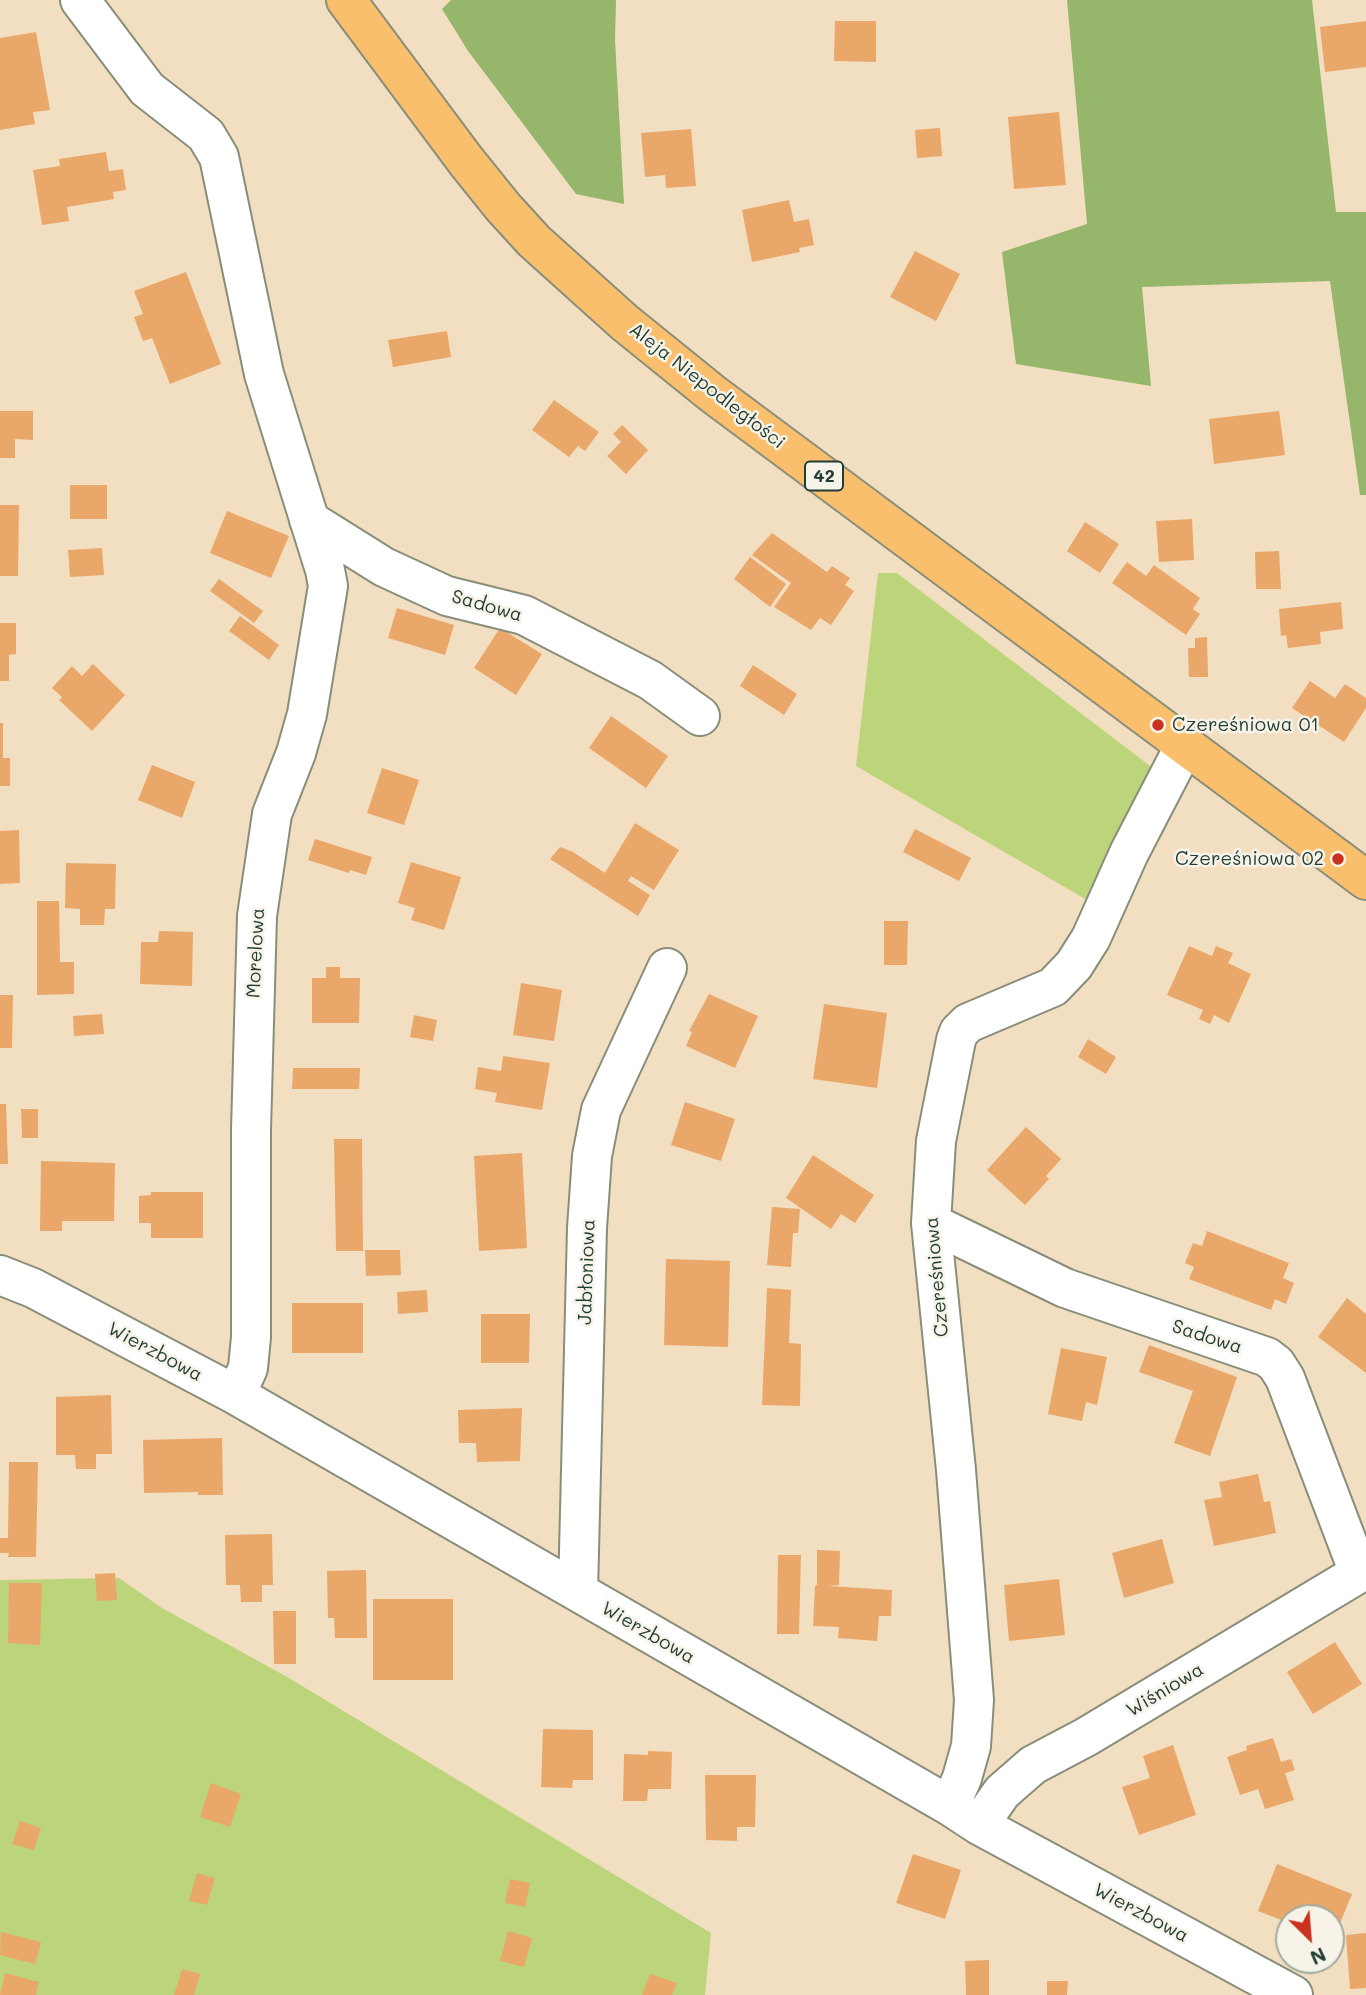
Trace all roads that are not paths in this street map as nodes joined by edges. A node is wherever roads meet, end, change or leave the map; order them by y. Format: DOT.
graph roads {
  1 [pos="80,0"];
  2 [pos="347,1"];
  3 [pos="309,520"];
  4 [pos="700,716"];
  5 [pos="1185,745"];
  6 [pos="1366,880"];
  7 [pos="667,968"];
  8 [pos="930,1223"];
  9 [pos="0,1275"];
  10 [pos="236,1395"];
  11 [pos="1362,1571"];
  12 [pos="578,1592"];
  13 [pos="964,1803"];
  14 [pos="1293,1995"];
  1 -- 3 [label="street, Morelowa"];
  2 -- 5 [label="main road, Aleja Niepodległości / 42"];
  3 -- 4 [label="street, Sadowa"];
  3 -- 10 [label="street, Morelowa"];
  5 -- 6 [label="main road, Aleja Niepodległości / 42"];
  5 -- 8 [label="street, Czereśniowa"];
  7 -- 12 [label="street, Jabłoniowa"];
  8 -- 11 [label="street, Sadowa"];
  8 -- 13 [label="street, Czereśniowa"];
  9 -- 10 [label="street, Wierzbowa"];
  10 -- 12 [label="street, Wierzbowa"];
  11 -- 13 [label="street, Wiśniowa"];
  12 -- 13 [label="street, Wierzbowa"];
  13 -- 14 [label="street, Wierzbowa"];
}
